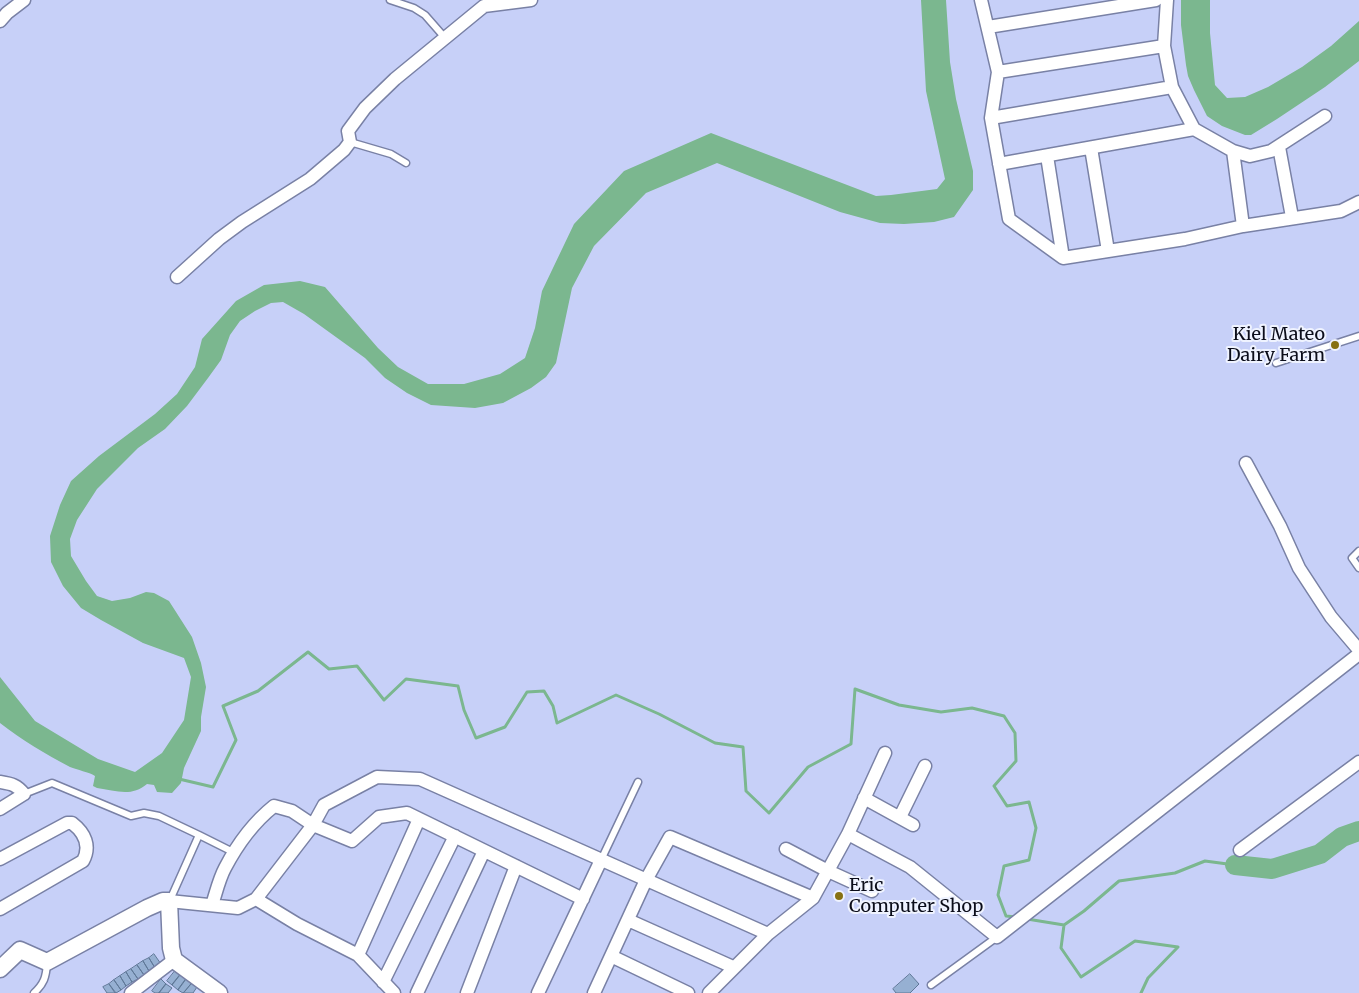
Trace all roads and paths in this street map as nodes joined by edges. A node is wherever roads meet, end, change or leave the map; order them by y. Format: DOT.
graph roads {
  1 [pos="24,0"];
  2 [pos="390,0"];
  3 [pos="531,0"];
  4 [pos="981,0"];
  5 [pos="1156,0"];
  6 [pos="1167,0"];
  7 [pos="484,3"];
  8 [pos="0,21"];
  9 [pos="988,27"];
  10 [pos="446,39"];
  11 [pos="1164,46"];
  12 [pos="998,72"];
  13 [pos="1172,87"];
  14 [pos="1325,116"];
  15 [pos="991,118"];
  16 [pos="1194,130"];
  17 [pos="350,142"];
  18 [pos="1279,147"];
  19 [pos="1091,148"];
  20 [pos="1232,151"];
  21 [pos="1047,156"];
  22 [pos="406,163"];
  23 [pos="999,164"];
  24 [pos="1359,202"];
  25 [pos="1292,218"];
  26 [pos="1243,226"];
  27 [pos="1108,251"];
  28 [pos="1063,258"];
  29 [pos="177,277"];
  30 [pos="1359,336"];
  31 [pos="1276,363"];
  32 [pos="1246,463"];
  33 [pos="1359,551"];
  34 [pos="1359,568"];
  35 [pos="1359,652"];
  36 [pos="885,753"];
  37 [pos="1359,762"];
  38 [pos="925,766"];
  39 [pos="0,782"];
  40 [pos="638,782"];
  41 [pos="24,794"];
  42 [pos="864,798"];
  43 [pos="0,809"];
  44 [pos="900,817"];
  45 [pos="419,819"];
  46 [pos="313,825"];
  47 [pos="913,826"];
  48 [pos="848,834"];
  49 [pos="199,835"];
  50 [pos="455,836"];
  51 [pos="786,849"];
  52 [pos="484,850"];
  53 [pos="1240,850"];
  54 [pos="235,852"];
  55 [pos="0,859"];
  56 [pos="601,860"];
  57 [pos="516,866"];
  58 [pos="828,871"];
  59 [pos="646,880"];
  60 [pos="872,891"];
  61 [pos="813,898"];
  62 [pos="256,899"];
  63 [pos="583,899"];
  64 [pos="169,901"];
  65 [pos="212,905"];
  66 [pos="0,909"];
  67 [pos="628,920"];
  68 [pos="768,934"];
  69 [pos="997,937"];
  70 [pos="358,955"];
  71 [pos="611,956"];
  72 [pos="174,960"];
  73 [pos="47,962"];
  74 [pos="733,967"];
  75 [pos="0,969"];
  76 [pos="383,982"];
  77 [pos="931,985"];
  78 [pos="137,992"];
  79 [pos="597,992"];
  80 [pos="34,993"];
  81 [pos="220,993"];
  82 [pos="394,993"];
  83 [pos="418,993"];
  84 [pos="467,993"];
  85 [pos="538,993"];
  86 [pos="688,993"];
  87 [pos="709,993"];
  1 -- 8 [label="street"];
  2 -- 10 [label="lane"];
  3 -- 7 [label="street"];
  4 -- 9 [label="street"];
  5 -- 9 [label="street"];
  6 -- 11 [label="street"];
  7 -- 10 [label="street"];
  9 -- 12 [label="street"];
  10 -- 17 [label="street"];
  11 -- 12 [label="street"];
  11 -- 13 [label="street"];
  12 -- 15 [label="street"];
  13 -- 15 [label="street"];
  13 -- 16 [label="street"];
  14 -- 18 [label="street"];
  15 -- 23 [label="street"];
  16 -- 19 [label="street"];
  16 -- 20 [label="street"];
  17 -- 22 [label="lane"];
  17 -- 29 [label="street"];
  18 -- 20 [label="street"];
  18 -- 25 [label="street"];
  19 -- 21 [label="street"];
  19 -- 27 [label="street"];
  20 -- 26 [label="street"];
  21 -- 23 [label="street"];
  21 -- 28 [label="street"];
  23 -- 28 [label="street"];
  24 -- 25 [label="street"];
  25 -- 26 [label="street"];
  26 -- 27 [label="street"];
  27 -- 28 [label="street"];
  30 -- 31 [label="lane"];
  32 -- 35 [label="street"];
  33 -- 34 [label="lane"];
  35 -- 69 [label="street"];
  36 -- 42 [label="street"];
  37 -- 53 [label="street"];
  38 -- 44 [label="street"];
  39 -- 41 [label="street"];
  40 -- 56 [label="lane"];
  41 -- 43 [label="street"];
  41 -- 49 [label="lane"];
  42 -- 44 [label="street"];
  42 -- 48 [label="street"];
  44 -- 47 [label="street"];
  45 -- 46 [label="street"];
  45 -- 50 [label="street"];
  45 -- 70 [label="street"];
  46 -- 54 [label="street"];
  46 -- 56 [label="street"];
  46 -- 62 [label="street"];
  48 -- 58 [label="street"];
  48 -- 69 [label="street"];
  49 -- 54 [label="lane"];
  49 -- 64 [label="lane"];
  50 -- 52 [label="street"];
  50 -- 76 [label="street"];
  51 -- 58 [label="street"];
  52 -- 57 [label="street"];
  52 -- 83 [label="street"];
  54 -- 65 [label="street"];
  55 -- 66 [label="street"];
  56 -- 59 [label="street"];
  56 -- 63 [label="street"];
  57 -- 63 [label="street"];
  57 -- 84 [label="street"];
  58 -- 60 [label="street"];
  58 -- 61 [label="street"];
  59 -- 61 [label="street"];
  59 -- 67 [label="street"];
  59 -- 68 [label="street"];
  61 -- 68 [label="street"];
  62 -- 65 [label="street"];
  62 -- 70 [label="street"];
  63 -- 85 [label="street"];
  64 -- 65 [label="street"];
  64 -- 72 [label="street"];
  64 -- 73 [label="street"];
  67 -- 71 [label="street"];
  67 -- 74 [label="street"];
  68 -- 74 [label="street"];
  69 -- 77 [label="lane"];
  70 -- 76 [label="street"];
  71 -- 79 [label="street"];
  71 -- 86 [label="street"];
  72 -- 78 [label="street"];
  72 -- 81 [label="street"];
  73 -- 75 [label="street"];
  73 -- 80 [label="lane"];
  74 -- 87 [label="street"];
  76 -- 82 [label="street"];
}
